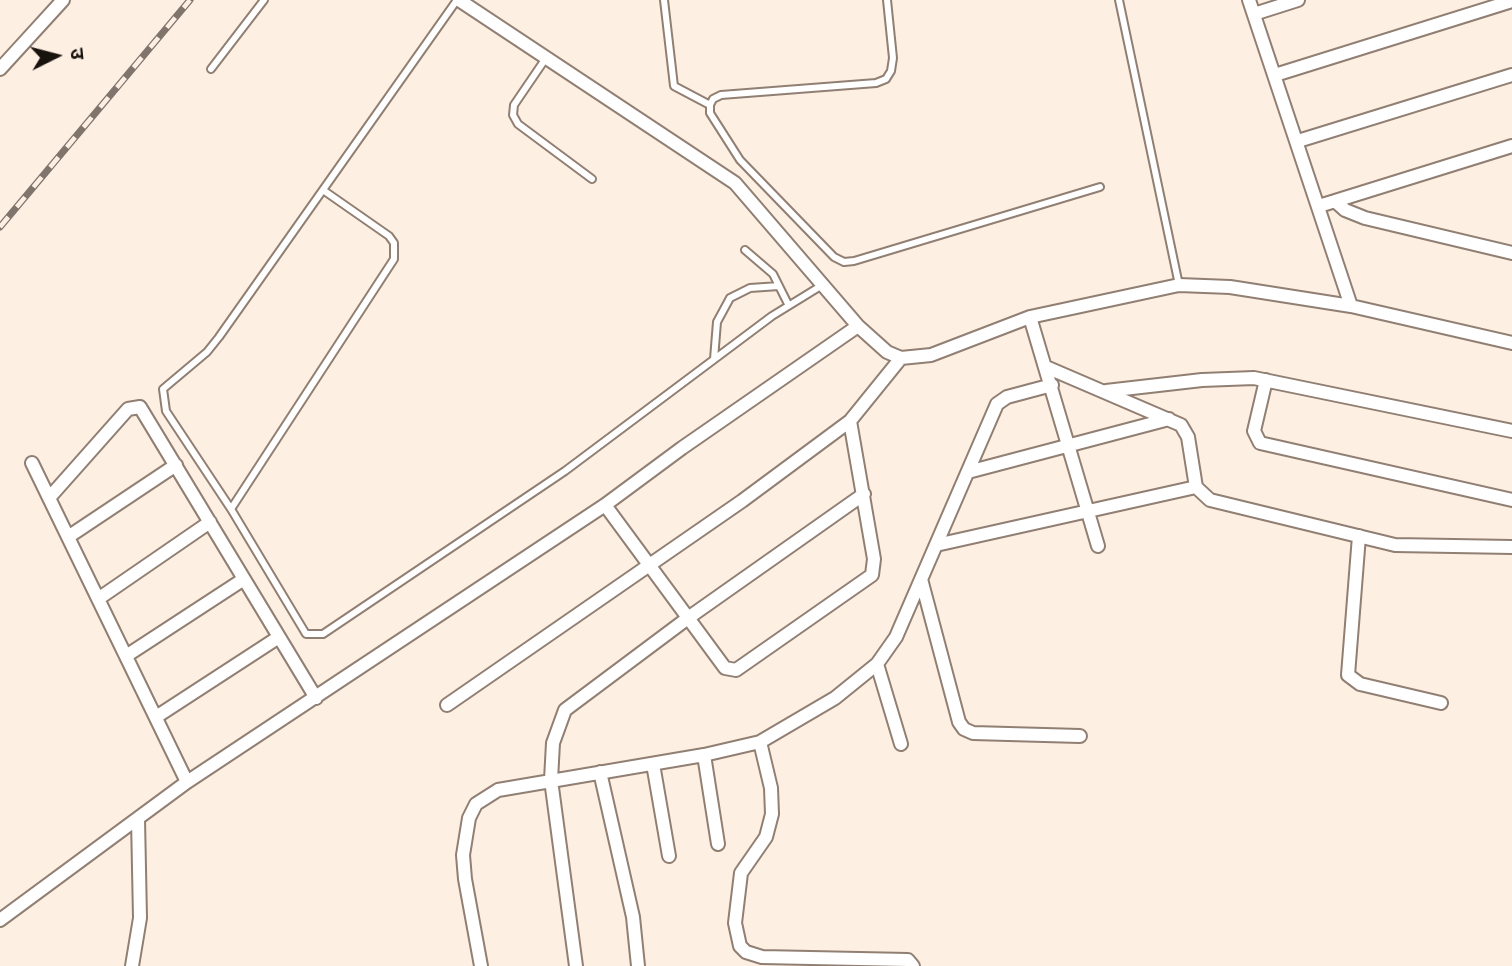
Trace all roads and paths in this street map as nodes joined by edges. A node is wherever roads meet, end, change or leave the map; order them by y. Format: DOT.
graph roads {
  1 [pos="63,0"];
  2 [pos="264,0"];
  3 [pos="458,0"];
  4 [pos="664,0"];
  5 [pos="887,0"];
  6 [pos="1119,0"];
  7 [pos="1249,0"];
  8 [pos="1297,0"];
  9 [pos="1512,1"];
  10 [pos="1254,14"];
  11 [pos="546,58"];
  12 [pos="0,69"];
  13 [pos="211,69"];
  14 [pos="1275,75"];
  15 [pos="1512,75"];
  16 [pos="710,105"];
  17 [pos="1298,141"];
  18 [pos="1512,146"];
  19 [pos="592,179"];
  20 [pos="1100,187"];
  21 [pos="323,190"];
  22 [pos="1335,201"];
  23 [pos="1319,206"];
  24 [pos="745,250"];
  25 [pos="1512,253"];
  26 [pos="824,284"];
  27 [pos="1179,285"];
  28 [pos="779,286"];
  29 [pos="788,304"];
  30 [pos="1351,306"];
  31 [pos="1032,322"];
  32 [pos="858,326"];
  33 [pos="1512,343"];
  34 [pos="901,358"];
  35 [pos="714,359"];
  36 [pos="1046,367"];
  37 [pos="1266,380"];
  38 [pos="1052,385"];
  39 [pos="1106,391"];
  40 [pos="1169,419"];
  41 [pos="849,421"];
  42 [pos="1512,430"];
  43 [pos="1069,447"];
  44 [pos="32,463"];
  45 [pos="176,465"];
  46 [pos="968,472"];
  47 [pos="1196,488"];
  48 [pos="863,494"];
  49 [pos="49,499"];
  50 [pos="1512,499"];
  51 [pos="605,505"];
  52 [pos="230,509"];
  53 [pos="1088,512"];
  54 [pos="210,522"];
  55 [pos="1359,536"];
  56 [pos="68,537"];
  57 [pos="936,545"];
  58 [pos="1098,547"];
  59 [pos="1512,547"];
  60 [pos="649,563"];
  61 [pos="244,579"];
  62 [pos="921,579"];
  63 [pos="98,599"];
  64 [pos="688,618"];
  65 [pos="279,637"];
  66 [pos="126,656"];
  67 [pos="877,664"];
  68 [pos="316,698"];
  69 [pos="1441,704"];
  70 [pos="447,705"];
  71 [pos="156,717"];
  72 [pos="1080,736"];
  73 [pos="760,742"];
  74 [pos="901,744"];
  75 [pos="704,755"];
  76 [pos="653,764"];
  77 [pos="600,772"];
  78 [pos="551,780"];
  79 [pos="187,782"];
  80 [pos="138,819"];
  81 [pos="718,844"];
  82 [pos="668,856"];
  83 [pos="0,920"];
  84 [pos="132,966"];
  85 [pos="481,966"];
  86 [pos="576,966"];
  87 [pos="638,966"];
  88 [pos="913,966"];
  1 -- 12 [label="street"];
  2 -- 13 [label="lane"];
  3 -- 11 [label="street"];
  3 -- 21 [label="lane"];
  4 -- 16 [label="lane"];
  5 -- 16 [label="lane"];
  6 -- 27 [label="lane"];
  7 -- 10 [label="street"];
  8 -- 10 [label="street"];
  9 -- 14 [label="street"];
  10 -- 14 [label="street"];
  11 -- 19 [label="lane"];
  11 -- 26 [label="street"];
  14 -- 17 [label="street"];
  15 -- 17 [label="street"];
  16 -- 20 [label="lane"];
  17 -- 23 [label="street"];
  18 -- 22 [label="street"];
  21 -- 52 [label="lane"];
  21 -- 52 [label="lane"];
  22 -- 23 [label="street"];
  22 -- 25 [label="street"];
  23 -- 30 [label="street"];
  24 -- 28 [label="lane"];
  26 -- 29 [label="lane"];
  26 -- 32 [label="street"];
  27 -- 30 [label="street"];
  27 -- 31 [label="street"];
  28 -- 29 [label="lane"];
  28 -- 35 [label="lane"];
  29 -- 35 [label="lane"];
  30 -- 33 [label="street"];
  31 -- 34 [label="street"];
  31 -- 36 [label="street"];
  32 -- 34 [label="street"];
  32 -- 51 [label="street"];
  34 -- 41 [label="street"];
  35 -- 52 [label="lane"];
  36 -- 38 [label="street"];
  36 -- 39 [label="street"];
  37 -- 39 [label="street"];
  37 -- 42 [label="street"];
  37 -- 50 [label="street"];
  38 -- 43 [label="street"];
  38 -- 46 [label="street"];
  39 -- 40 [label="street"];
  40 -- 43 [label="street"];
  40 -- 47 [label="street"];
  41 -- 48 [label="street"];
  41 -- 60 [label="street"];
  43 -- 46 [label="street"];
  43 -- 53 [label="street"];
  44 -- 49 [label="street"];
  45 -- 49 [label="street"];
  45 -- 54 [label="street"];
  45 -- 56 [label="street"];
  46 -- 57 [label="street"];
  47 -- 53 [label="street"];
  47 -- 55 [label="street"];
  48 -- 64 [label="street"];
  48 -- 64 [label="street"];
  49 -- 56 [label="street"];
  51 -- 60 [label="street"];
  51 -- 68 [label="street"];
  53 -- 57 [label="street"];
  53 -- 58 [label="street"];
  54 -- 61 [label="street"];
  54 -- 63 [label="street"];
  55 -- 59 [label="street"];
  55 -- 69 [label="street"];
  56 -- 63 [label="street"];
  57 -- 62 [label="street"];
  60 -- 64 [label="street"];
  60 -- 70 [label="street"];
  61 -- 65 [label="street"];
  61 -- 66 [label="street"];
  62 -- 67 [label="street"];
  62 -- 72 [label="street"];
  63 -- 66 [label="street"];
  64 -- 78 [label="street"];
  65 -- 68 [label="street"];
  65 -- 71 [label="street"];
  66 -- 71 [label="street"];
  67 -- 73 [label="street"];
  67 -- 74 [label="street"];
  68 -- 79 [label="street"];
  71 -- 79 [label="street"];
  73 -- 75 [label="street"];
  73 -- 88 [label="street"];
  75 -- 76 [label="street"];
  75 -- 81 [label="street"];
  76 -- 77 [label="street"];
  76 -- 82 [label="street"];
  77 -- 78 [label="street"];
  77 -- 87 [label="street"];
  78 -- 85 [label="street"];
  78 -- 86 [label="street"];
  79 -- 80 [label="street"];
  80 -- 83 [label="street"];
  80 -- 84 [label="street"];
}
